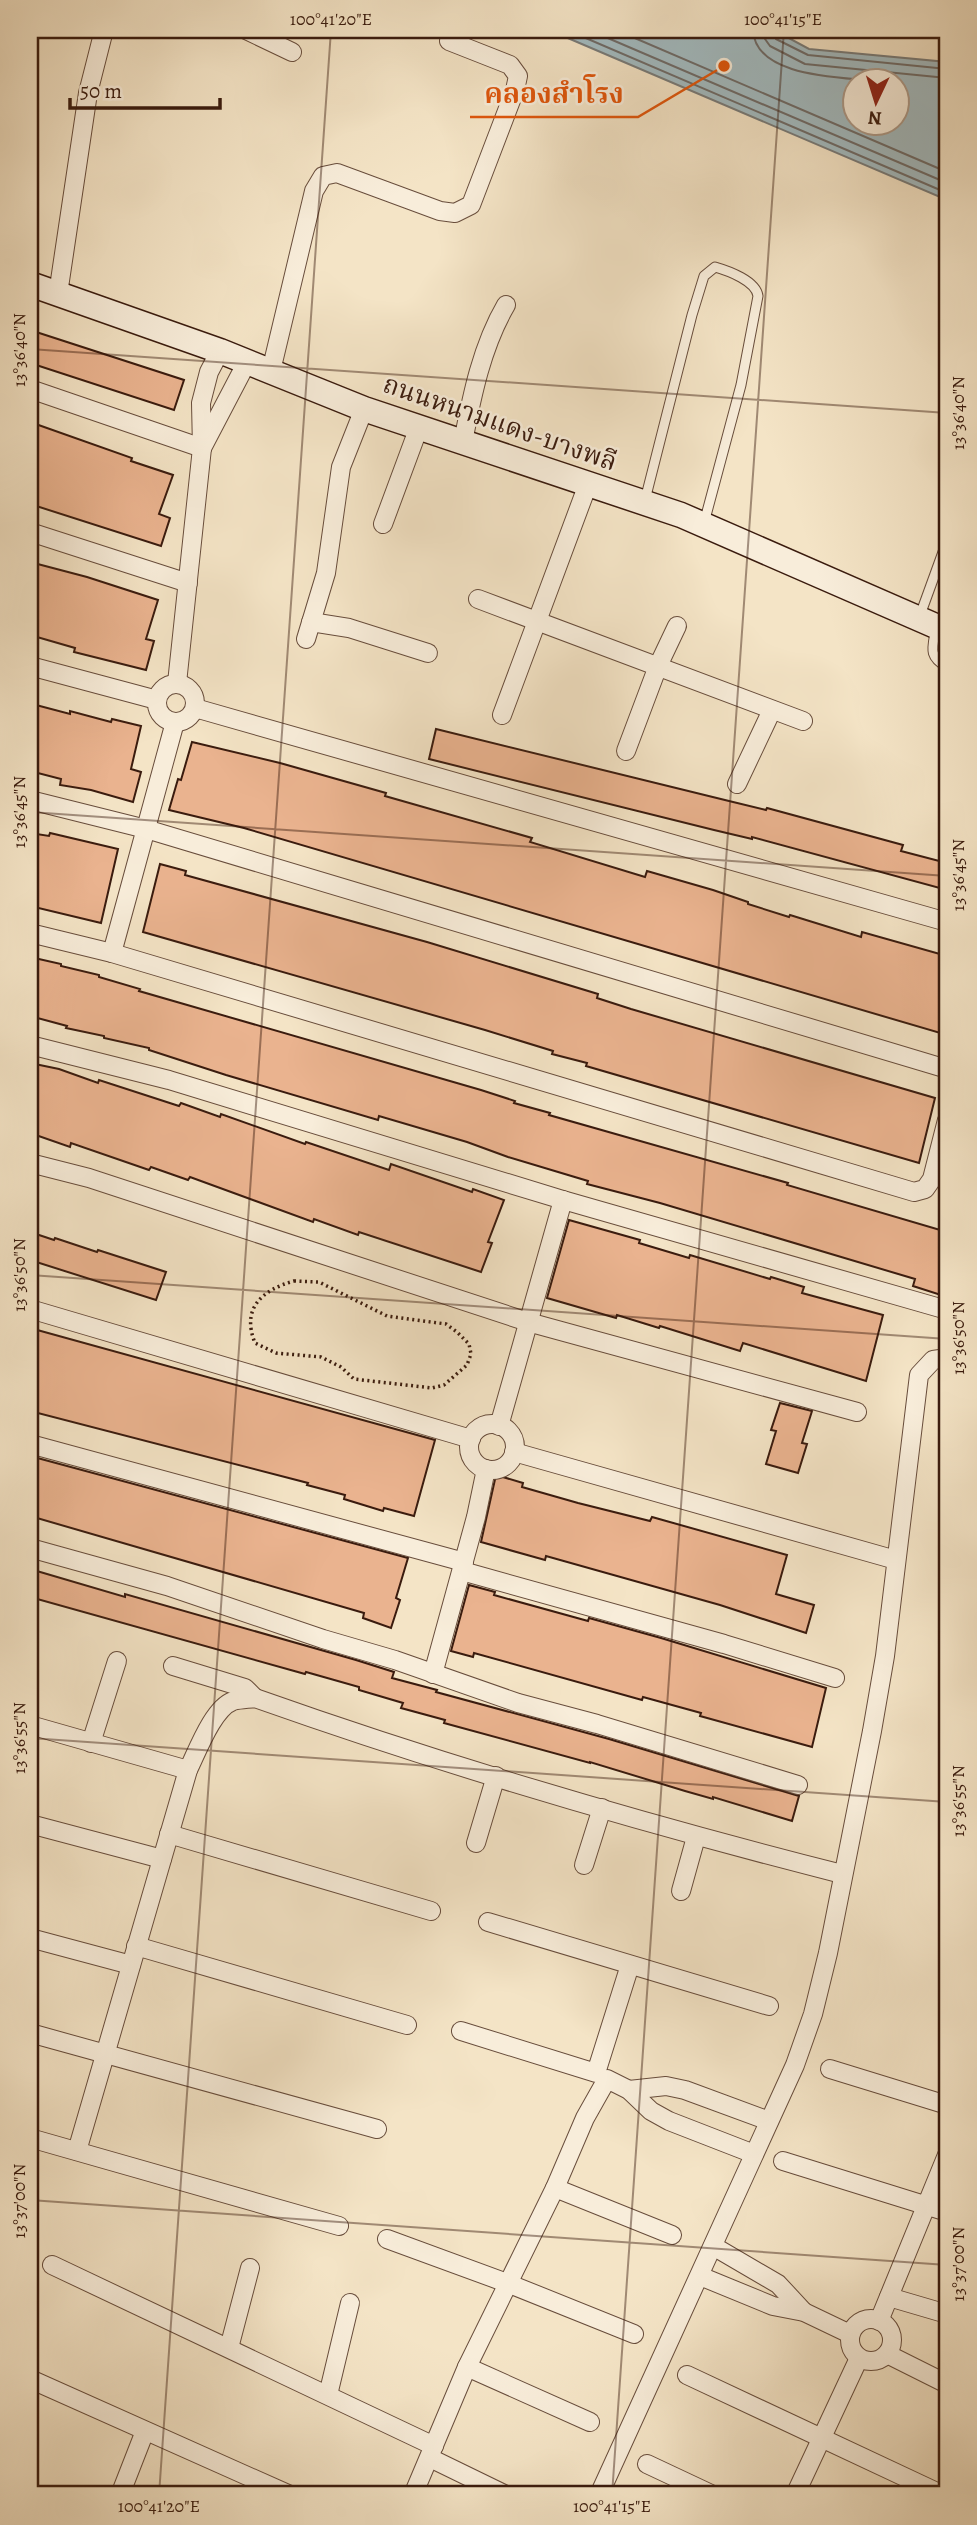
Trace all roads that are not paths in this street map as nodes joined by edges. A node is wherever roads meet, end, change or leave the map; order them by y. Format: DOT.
graph roads {
  1 [pos="104,30"];
  2 [pos="246,30"];
  3 [pos="449,41"];
  4 [pos="292,52"];
  5 [pos="30,284"];
  6 [pos="58,294"];
  7 [pos="506,305"];
  8 [pos="220,351"];
  9 [pos="247,362"];
  10 [pos="271,371"];
  11 [pos="30,389"];
  12 [pos="364,409"];
  13 [pos="419,427"];
  14 [pos="463,442"];
  15 [pos="202,448"];
  16 [pos="588,484"];
  17 [pos="644,503"];
  18 [pos="383,524"];
  19 [pos="704,525"];
  20 [pos="30,531"];
  21 [pos="947,541"];
  22 [pos="188,583"];
  23 [pos="478,598"];
  24 [pos="536,621"];
  25 [pos="934,625"];
  26 [pos="677,626"];
  27 [pos="428,653"];
  28 [pos="30,666"];
  29 [pos="658,666"];
  30 [pos="947,667"];
  31 [pos="177,684"];
  32 [pos="157,700"];
  33 [pos="195,708"];
  34 [pos="772,710"];
  35 [pos="502,715"];
  36 [pos="803,721"];
  37 [pos="175,722"];
  38 [pos="626,751"];
  39 [pos="737,784"];
  40 [pos="30,800"];
  41 [pos="146,829"];
  42 [pos="947,922"];
  43 [pos="30,933"];
  44 [pos="112,953"];
  45 [pos="30,1045"];
  46 [pos="947,1069"];
  47 [pos="947,1120"];
  48 [pos="30,1163"];
  49 [pos="563,1200"];
  50 [pos="30,1309"];
  51 [pos="947,1310"];
  52 [pos="528,1322"];
  53 [pos="947,1358"];
  54 [pos="857,1412"];
  55 [pos="499,1426"];
  56 [pos="471,1439"];
  57 [pos="30,1444"];
  58 [pos="514,1452"];
  59 [pos="486,1469"];
  60 [pos="30,1548"];
  61 [pos="896,1560"];
  62 [pos="463,1567"];
  63 [pos="117,1661"];
  64 [pos="173,1666"];
  65 [pos="433,1674"];
  66 [pos="835,1678"];
  67 [pos="255,1698"];
  68 [pos="30,1725"];
  69 [pos="92,1743"];
  70 [pos="188,1770"];
  71 [pos="496,1776"];
  72 [pos="799,1785"];
  73 [pos="602,1808"];
  74 [pos="30,1824"];
  75 [pos="169,1834"];
  76 [pos="696,1837"];
  77 [pos="476,1843"];
  78 [pos="162,1860"];
  79 [pos="584,1865"];
  80 [pos="842,1874"];
  81 [pos="681,1891"];
  82 [pos="431,1911"];
  83 [pos="488,1922"];
  84 [pos="30,1938"];
  85 [pos="136,1946"];
  86 [pos="131,1965"];
  87 [pos="630,1965"];
  88 [pos="769,2006"];
  89 [pos="407,2025"];
  90 [pos="461,2031"];
  91 [pos="30,2033"];
  92 [pos="105,2053"];
  93 [pos="830,2069"];
  94 [pos="602,2076"];
  95 [pos="629,2090"];
  96 [pos="947,2105"];
  97 [pos="769,2121"];
  98 [pos="377,2129"];
  99 [pos="30,2138"];
  100 [pos="77,2151"];
  101 [pos="754,2154"];
  102 [pos="947,2155"];
  103 [pos="783,2161"];
  104 [pos="555,2188"];
  105 [pos="925,2205"];
  106 [pos="947,2212"];
  107 [pos="339,2225"];
  108 [pos="672,2235"];
  109 [pos="387,2239"];
  110 [pos="713,2246"];
  111 [pos="52,2265"];
  112 [pos="250,2268"];
  113 [pos="699,2276"];
  114 [pos="507,2283"];
  115 [pos="890,2297"];
  116 [pos="350,2303"];
  117 [pos="804,2312"];
  118 [pos="947,2315"];
  119 [pos="879,2321"];
  120 [pos="634,2334"];
  121 [pos="850,2334"];
  122 [pos="229,2348"];
  123 [pos="887,2354"];
  124 [pos="859,2358"];
  125 [pos="467,2367"];
  126 [pos="687,2375"];
  127 [pos="30,2379"];
  128 [pos="947,2384"];
  129 [pos="328,2395"];
  130 [pos="590,2422"];
  131 [pos="145,2431"];
  132 [pos="821,2438"];
  133 [pos="432,2452"];
  134 [pos="647,2464"];
  135 [pos="120,2495"];
  136 [pos="290,2495"];
  137 [pos="413,2495"];
  138 [pos="506,2495"];
  139 [pos="599,2495"];
  140 [pos="713,2495"];
  141 [pos="795,2495"];
  142 [pos="943,2495"];
  1 -- 6 [label="street"];
  2 -- 4 [label="street"];
  3 -- 10 [label="street"];
  5 -- 6 [label="main road, ถนนหนามแดง-บางพลี"];
  6 -- 8 [label="main road, ถนนหนามแดง-บางพลี"];
  7 -- 14 [label="street"];
  8 -- 9 [label="main road, ถนนหนามแดง-บางพลี"];
  8 -- 15 [label="street"];
  9 -- 10 [label="main road, ถนนหนามแดง-บางพลี"];
  9 -- 15 [label="street"];
  10 -- 12 [label="main road, ถนนหนามแดง-บางพลี"];
  11 -- 15 [label="street"];
  12 -- 13 [label="main road, ถนนหนามแดง-บางพลี"];
  12 -- 27 [label="street"];
  13 -- 14 [label="main road, ถนนหนามแดง-บางพลี"];
  13 -- 18 [label="street"];
  14 -- 16 [label="main road, ถนนหนามแดง-บางพลี"];
  15 -- 22 [label="street"];
  16 -- 17 [label="main road, ถนนหนามแดง-บางพลี"];
  16 -- 24 [label="street"];
  17 -- 19 [label="main road, ถนนหนามแดง-บางพลี"];
  17 -- 19 [label="lane"];
  19 -- 25 [label="main road, ถนนหนามแดง-บางพลี"];
  20 -- 22 [label="street"];
  21 -- 25 [label="lane"];
  22 -- 31 [label="street"];
  23 -- 24 [label="street"];
  24 -- 29 [label="street"];
  24 -- 35 [label="street"];
  25 -- 30 [label="lane"];
  26 -- 29 [label="street"];
  28 -- 32 [label="street"];
  29 -- 34 [label="street"];
  29 -- 38 [label="street"];
  31 -- 32 [label="street"];
  31 -- 33 [label="street"];
  32 -- 37 [label="street"];
  33 -- 37 [label="street"];
  33 -- 42 [label="street"];
  34 -- 36 [label="street"];
  34 -- 39 [label="street"];
  37 -- 41 [label="street"];
  40 -- 41 [label="street"];
  41 -- 44 [label="street"];
  41 -- 46 [label="street"];
  43 -- 44 [label="street"];
  44 -- 47 [label="street"];
  45 -- 49 [label="street"];
  48 -- 52 [label="street"];
  49 -- 51 [label="street"];
  49 -- 52 [label="street"];
  50 -- 56 [label="street"];
  52 -- 54 [label="street"];
  52 -- 55 [label="street"];
  53 -- 61 [label="street"];
  55 -- 56 [label="street"];
  55 -- 58 [label="street"];
  56 -- 59 [label="street"];
  57 -- 62 [label="street"];
  58 -- 59 [label="street"];
  58 -- 61 [label="street"];
  59 -- 62 [label="street"];
  60 -- 65 [label="street"];
  61 -- 80 [label="street"];
  62 -- 65 [label="street"];
  62 -- 66 [label="street"];
  63 -- 69 [label="street"];
  64 -- 67 [label="street"];
  65 -- 72 [label="street"];
  67 -- 70 [label="street"];
  67 -- 71 [label="street"];
  68 -- 69 [label="street"];
  69 -- 70 [label="street"];
  70 -- 75 [label="street"];
  71 -- 73 [label="street"];
  71 -- 77 [label="street"];
  73 -- 76 [label="street"];
  73 -- 79 [label="street"];
  74 -- 78 [label="street"];
  75 -- 78 [label="street"];
  75 -- 82 [label="street"];
  76 -- 80 [label="street"];
  76 -- 81 [label="street"];
  78 -- 85 [label="street"];
  80 -- 97 [label="street"];
  83 -- 87 [label="street"];
  84 -- 86 [label="street"];
  85 -- 86 [label="street"];
  85 -- 89 [label="street"];
  86 -- 92 [label="street"];
  87 -- 88 [label="street"];
  87 -- 94 [label="street"];
  90 -- 94 [label="street"];
  91 -- 92 [label="street"];
  92 -- 98 [label="street"];
  92 -- 100 [label="street"];
  93 -- 96 [label="street"];
  94 -- 95 [label="street"];
  94 -- 104 [label="street"];
  95 -- 97 [label="street"];
  95 -- 101 [label="street"];
  97 -- 101 [label="street"];
  99 -- 100 [label="street"];
  100 -- 107 [label="street"];
  101 -- 110 [label="street"];
  102 -- 105 [label="street"];
  103 -- 105 [label="street"];
  104 -- 108 [label="street"];
  104 -- 114 [label="street"];
  105 -- 106 [label="street"];
  105 -- 115 [label="street"];
  109 -- 114 [label="street"];
  110 -- 113 [label="street"];
  110 -- 117 [label="street"];
  111 -- 122 [label="street"];
  112 -- 122 [label="street"];
  113 -- 117 [label="street"];
  113 -- 139 [label="street"];
  114 -- 120 [label="street"];
  114 -- 125 [label="street"];
  115 -- 118 [label="street"];
  115 -- 119 [label="street"];
  116 -- 129 [label="street"];
  117 -- 121 [label="street"];
  119 -- 121 [label="street"];
  119 -- 123 [label="street"];
  121 -- 124 [label="street"];
  122 -- 129 [label="street"];
  123 -- 124 [label="street"];
  123 -- 128 [label="street"];
  124 -- 132 [label="street"];
  125 -- 130 [label="street"];
  125 -- 133 [label="street"];
  126 -- 132 [label="street"];
  127 -- 131 [label="street"];
  129 -- 133 [label="street"];
  131 -- 135 [label="street"];
  131 -- 136 [label="street"];
  132 -- 141 [label="street"];
  132 -- 142 [label="street"];
  133 -- 137 [label="street"];
  133 -- 138 [label="street"];
  134 -- 140 [label="street"];
}
